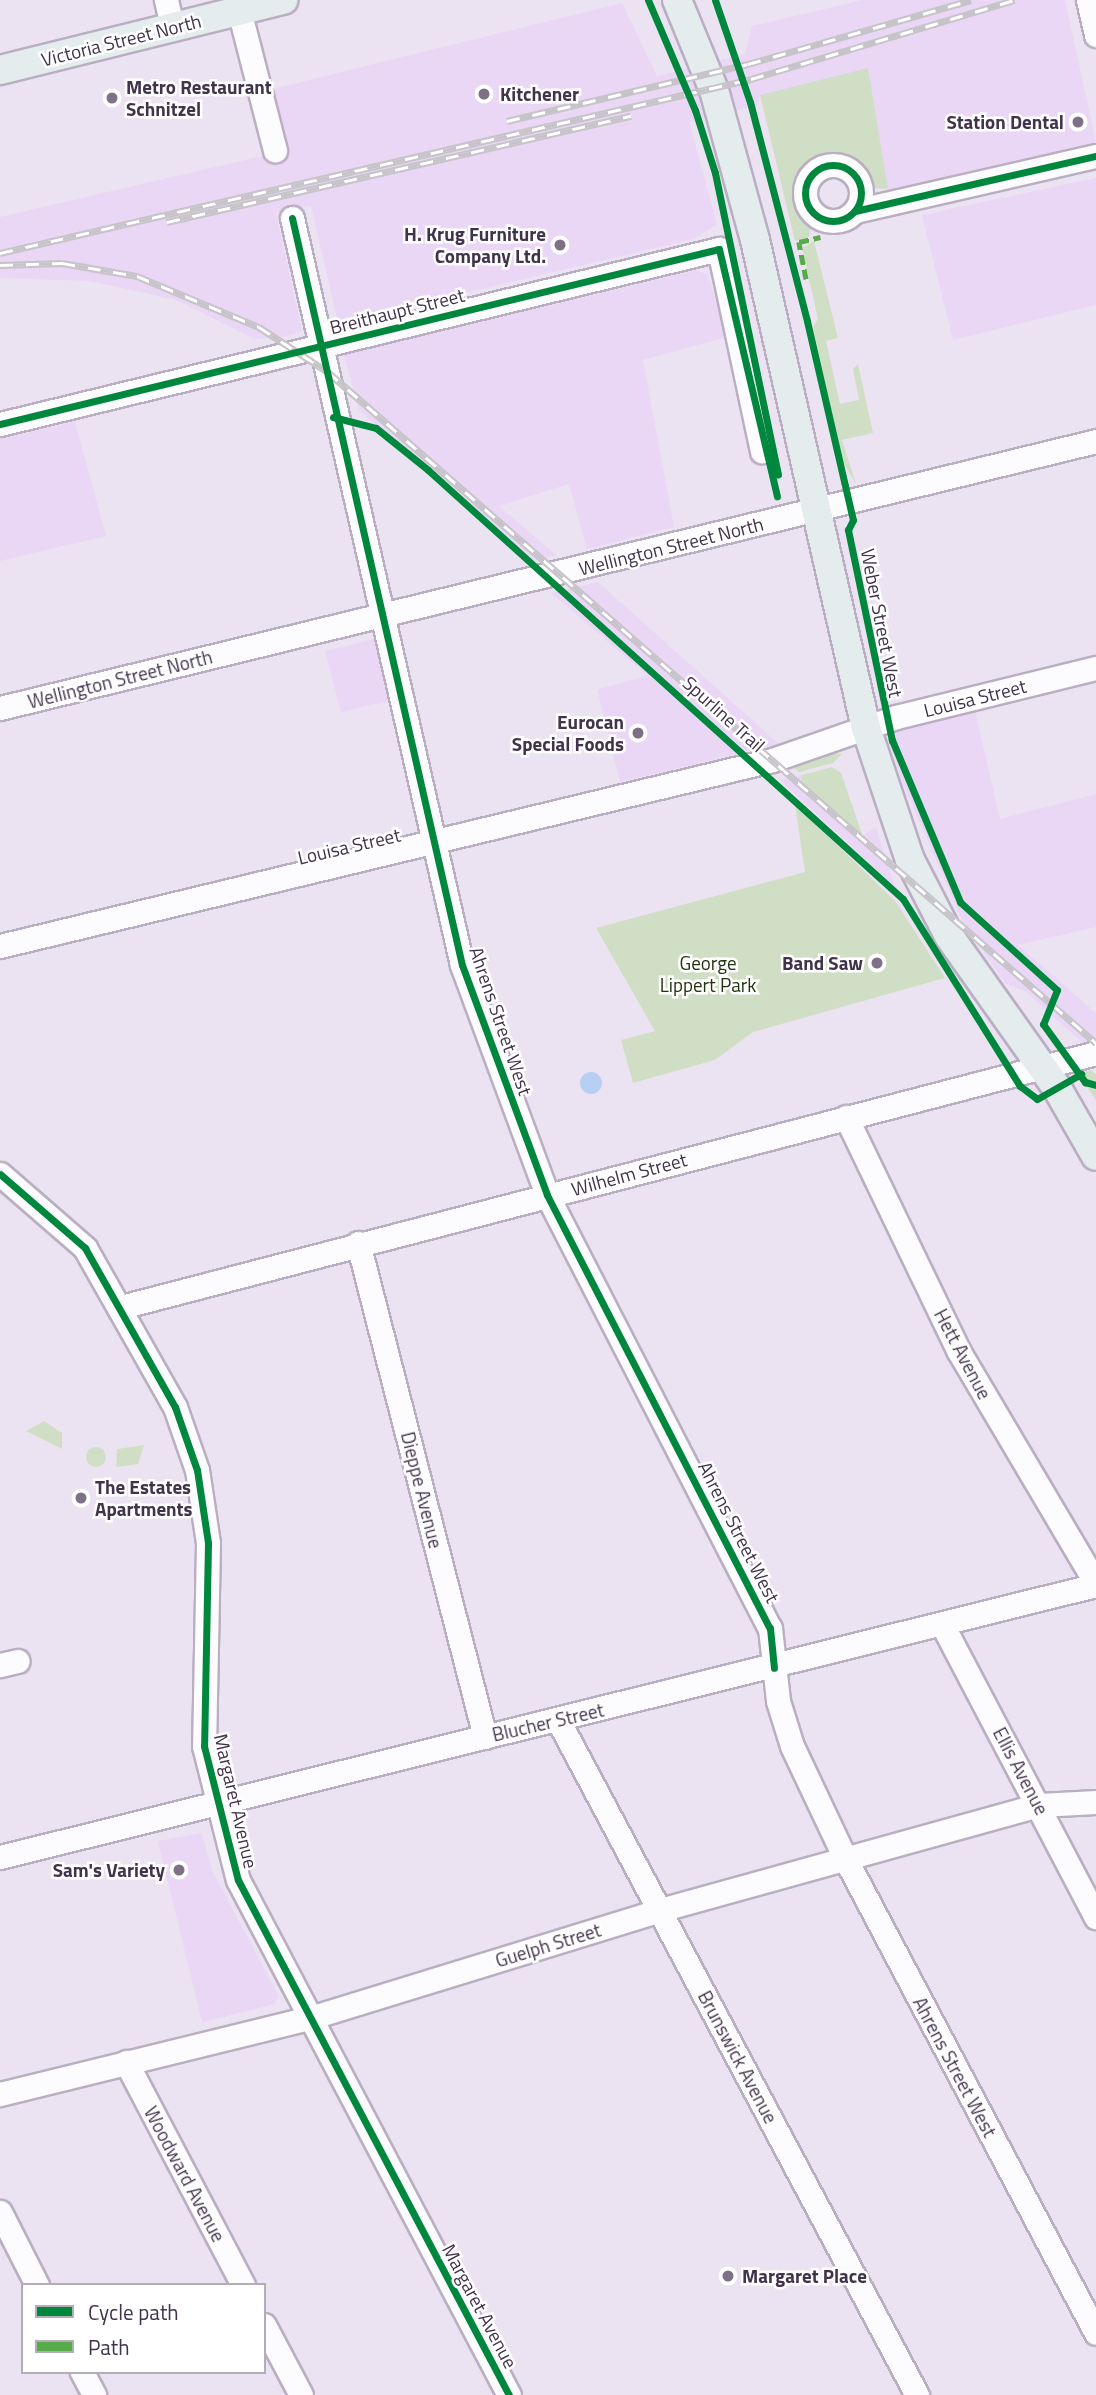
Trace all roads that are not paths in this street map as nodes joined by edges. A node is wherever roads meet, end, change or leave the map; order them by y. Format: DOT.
graph roads {
  1 [pos="283,0"];
  2 [pos="677,0"];
  3 [pos="1088,0"];
  4 [pos="239,10"];
  5 [pos="169,13"];
  6 [pos="1096,35"];
  7 [pos="0,69"];
  8 [pos="275,150"];
  9 [pos="1096,156"];
  10 [pos="855,211"];
  11 [pos="292,218"];
  12 [pos="321,346"];
  13 [pos="0,424"];
  14 [pos="1096,441"];
  15 [pos="762,451"];
  16 [pos="815,510"];
  17 [pos="386,614"];
  18 [pos="1096,668"];
  19 [pos="0,708"];
  20 [pos="866,728"];
  21 [pos="436,842"];
  22 [pos="0,946"];
  23 [pos="1096,1054"];
  24 [pos="1043,1069"];
  25 [pos="846,1117"];
  26 [pos="1096,1156"];
  27 [pos="0,1174"];
  28 [pos="547,1195"];
  29 [pos="358,1244"];
  30 [pos="121,1307"];
  31 [pos="1096,1584"];
  32 [pos="943,1626"];
  33 [pos="774,1668"];
  34 [pos="558,1720"];
  35 [pos="485,1737"];
  36 [pos="1096,1802"];
  37 [pos="217,1804"];
  38 [pos="1039,1805"];
  39 [pos="0,1857"];
  40 [pos="845,1858"];
  41 [pos="660,1910"];
  42 [pos="1096,1917"];
  43 [pos="313,2017"];
  44 [pos="127,2062"];
  45 [pos="0,2094"];
  46 [pos="0,2212"];
  47 [pos="36,2283"];
  48 [pos="242,2283"];
  49 [pos="266,2329"];
  50 [pos="1096,2333"];
  51 [pos="83,2374"];
  52 [pos="94,2395"];
  53 [pos="301,2395"];
  54 [pos="509,2395"];
  55 [pos="917,2395"];
  1 -- 4 [label="main road, Victoria Street North"];
  2 -- 16 [label="main road, Weber Street West"];
  3 -- 6 [label="street"];
  4 -- 5 [label="main road, Victoria Street North"];
  4 -- 8 [label="street"];
  5 -- 7 [label="main road, Victoria Street North"];
  9 -- 10 [label="street"];
  11 -- 12 [label="street, Ahrens Street West"];
  12 -- 13 [label="street, Breithaupt Street"];
  12 -- 15 [label="street, Breithaupt Street"];
  12 -- 17 [label="street, Ahrens Street West"];
  14 -- 16 [label="street, Wellington Street North"];
  16 -- 17 [label="street, Wellington Street North"];
  16 -- 20 [label="main road, Weber Street West"];
  17 -- 19 [label="street, Wellington Street North"];
  17 -- 21 [label="street, Ahrens Street West"];
  18 -- 20 [label="street, Louisa Street"];
  20 -- 21 [label="street, Louisa Street"];
  20 -- 24 [label="main road, Weber Street West"];
  21 -- 22 [label="street, Louisa Street"];
  21 -- 28 [label="street, Ahrens Street West"];
  23 -- 24 [label="street, Wilhelm Street"];
  24 -- 25 [label="street, Wilhelm Street"];
  24 -- 26 [label="main road, Weber Street West"];
  25 -- 28 [label="street, Wilhelm Street"];
  25 -- 31 [label="street, Hett Avenue"];
  27 -- 30 [label="street, Margaret Avenue"];
  28 -- 29 [label="street, Wilhelm Street"];
  28 -- 33 [label="street, Ahrens Street West"];
  29 -- 30 [label="street, Wilhelm Street"];
  29 -- 35 [label="street, Dieppe Avenue"];
  30 -- 37 [label="street, Margaret Avenue"];
  31 -- 32 [label="street, Blucher Street"];
  32 -- 33 [label="street, Blucher Street"];
  32 -- 38 [label="street, Ellis Avenue"];
  33 -- 34 [label="street, Blucher Street"];
  33 -- 40 [label="street, Ahrens Street West"];
  34 -- 35 [label="street, Blucher Street"];
  34 -- 41 [label="street, Brunswick Avenue"];
  35 -- 37 [label="street, Blucher Street"];
  36 -- 38 [label="street, Guelph Street"];
  37 -- 39 [label="street, Blucher Street"];
  37 -- 43 [label="street, Margaret Avenue"];
  38 -- 40 [label="street, Guelph Street"];
  38 -- 42 [label="street, Ellis Avenue"];
  40 -- 41 [label="street, Guelph Street"];
  40 -- 50 [label="street, Ahrens Street West"];
  41 -- 43 [label="street, Guelph Street"];
  41 -- 55 [label="street, Brunswick Avenue"];
  43 -- 44 [label="street, Guelph Street"];
  43 -- 54 [label="street, Margaret Avenue"];
  44 -- 45 [label="street, Guelph Street"];
  44 -- 48 [label="street, Woodward Avenue"];
  46 -- 47 [label="street"];
  49 -- 53 [label="street"];
  51 -- 52 [label="street"];
}
